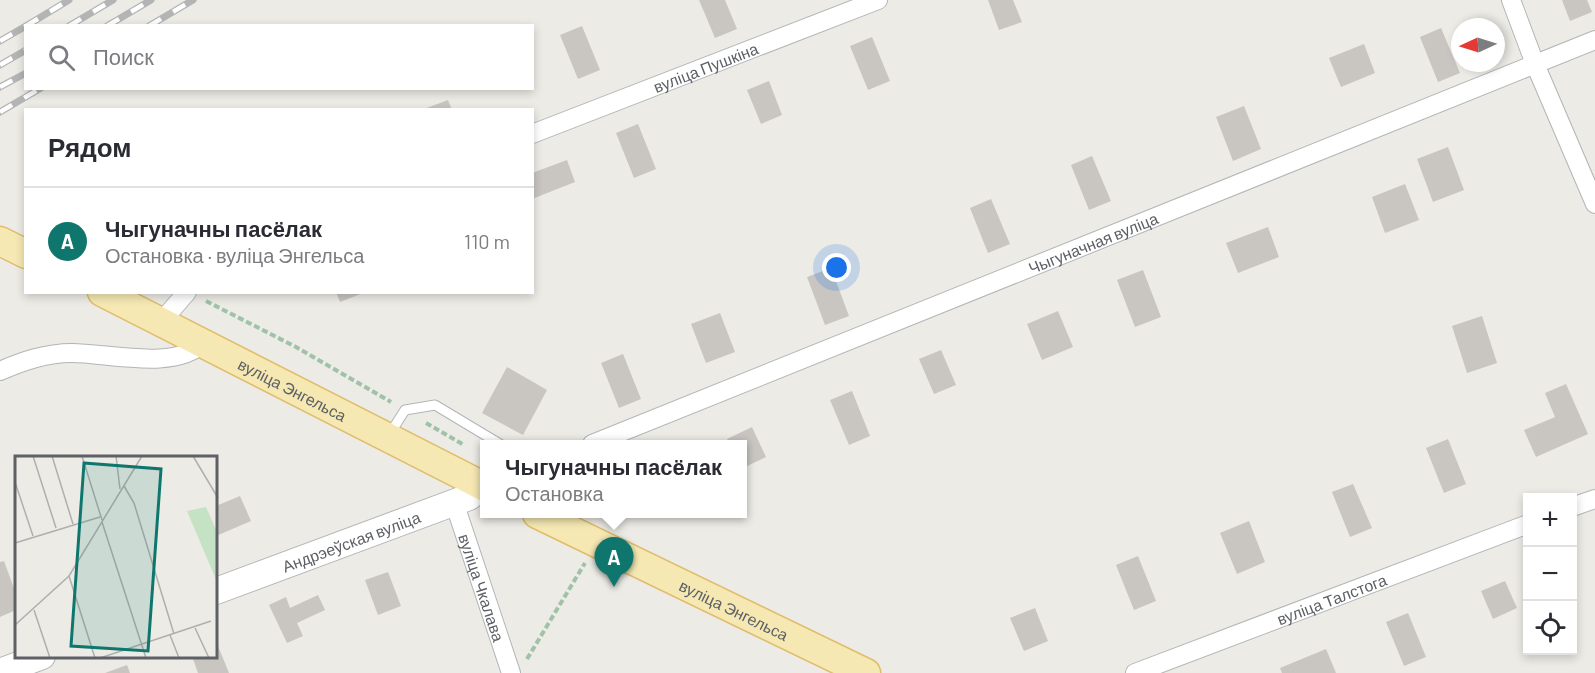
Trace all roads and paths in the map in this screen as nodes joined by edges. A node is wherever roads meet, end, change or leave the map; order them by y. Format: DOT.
graph roads {
  1 [pos="878,0"];
  2 [pos="1511,0"];
  3 [pos="1595,40"];
  4 [pos="1535,64"];
  5 [pos="534,133"];
  6 [pos="1595,204"];
  7 [pos="0,241"];
  8 [pos="24,253"];
  9 [pos="106,294"];
  10 [pos="193,295"];
  11 [pos="161,322"];
  12 [pos="203,343"];
  13 [pos="0,371"];
  14 [pos="405,410"];
  15 [pos="388,437"];
  16 [pos="493,440"];
  17 [pos="602,440"];
  18 [pos="465,445"];
  19 [pos="480,484"];
  20 [pos="480,489"];
  21 [pos="1595,499"];
  22 [pos="454,502"];
  23 [pos="1577,505"];
  24 [pos="547,518"];
  25 [pos="1523,526"];
  26 [pos="596,544"];
  27 [pos="218,590"];
  28 [pos="39,658"];
  29 [pos="518,668"];
  30 [pos="0,672"];
  31 [pos="867,673"];
  32 [pos="1135,673"];
  1 -- 5 [label="street, вуліца Пушкіна"];
  2 -- 4 [label="street"];
  3 -- 4 [label="street, Чыгуначная вуліца"];
  4 -- 6 [label="street"];
  4 -- 17 [label="street, Чыгуначная вуліца"];
  7 -- 8 [label="main road"];
  9 -- 11 [label="main road, вуліца Энгельса"];
  10 -- 11 [label="street"];
  10 -- 14 [label="path"];
  11 -- 12 [label="main road, вуліца Энгельса"];
  12 -- 13 [label="street"];
  12 -- 15 [label="main road, вуліца Энгельса"];
  14 -- 15 [label="lane"];
  14 -- 16 [label="lane"];
  14 -- 18 [label="path"];
  15 -- 19 [label="main road, вуліца Энгельса"];
  20 -- 22 [label="main road, Андрэеўская вуліца"];
  21 -- 23 [label="street"];
  22 -- 27 [label="main road, Андрэеўская вуліца"];
  22 -- 29 [label="street, вуліца Чкалава"];
  24 -- 26 [label="main road, вуліца Энгельса"];
  25 -- 32 [label="street, вуліца Талстога"];
  26 -- 29 [label="path"];
  26 -- 31 [label="main road, вуліца Энгельса"];
  28 -- 30 [label="main road"];
}
